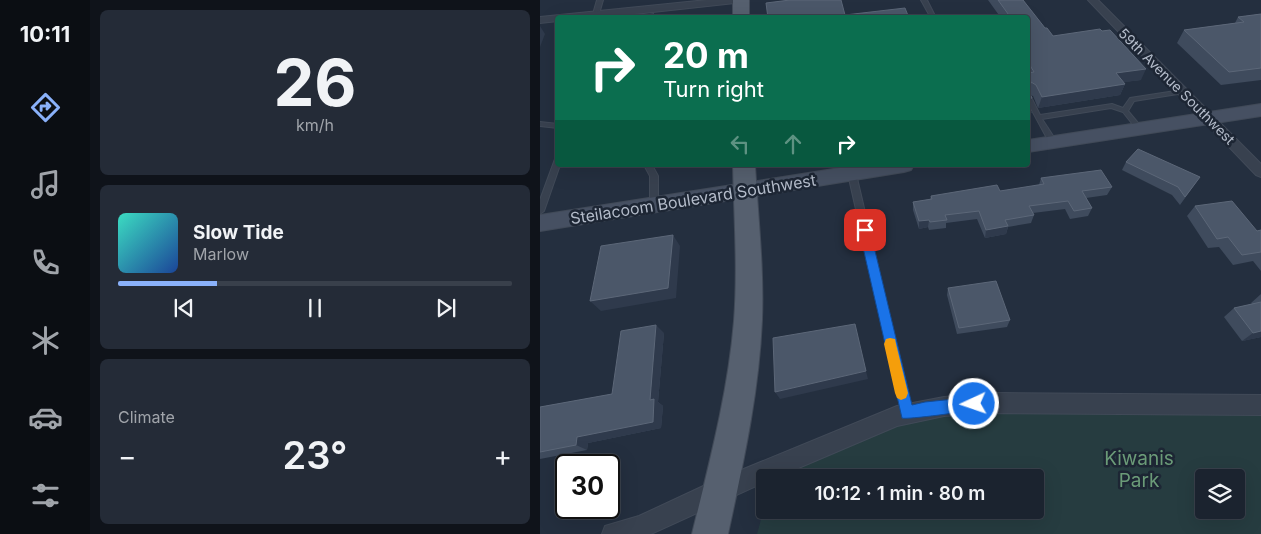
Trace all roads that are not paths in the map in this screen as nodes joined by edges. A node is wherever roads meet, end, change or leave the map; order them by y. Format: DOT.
graph roads {
  1 [pos="600,0"];
  2 [pos="735,0"];
  3 [pos="741,0"];
  4 [pos="924,0"];
  5 [pos="1093,0"];
  6 [pos="596,14"];
  7 [pos="636,14"];
  8 [pos="588,15"];
  9 [pos="741,15"];
  10 [pos="932,15"];
  11 [pos="555,18"];
  12 [pos="540,20"];
  13 [pos="1182,92"];
  14 [pos="1030,102"];
  15 [pos="1125,110"];
  16 [pos="1261,110"];
  17 [pos="1038,117"];
  18 [pos="1209,118"];
  19 [pos="540,124"];
  20 [pos="555,126"];
  21 [pos="1140,130"];
  22 [pos="1053,142"];
  23 [pos="1030,146"];
  24 [pos="556,167"];
  25 [pos="649,167"];
  26 [pos="887,167"];
  27 [pos="852,171"];
  28 [pos="1261,172"];
  29 [pos="744,178"];
  30 [pos="654,206"];
  31 [pos="540,211"];
  32 [pos="540,223"];
  33 [pos="1261,405"];
  34 [pos="907,413"];
  35 [pos="720,490"];
  36 [pos="613,534"];
  37 [pos="710,534"];
  1 -- 6 [label="lane"];
  2 -- 7 [label="street"];
  3 -- 9 [label="main road"];
  4 -- 10 [label="lane"];
  5 -- 13 [label="street, 59th Avenue Southwest"];
  6 -- 7 [label="street"];
  6 -- 8 [label="street"];
  11 -- 12 [label="street"];
  13 -- 15 [label="lane"];
  13 -- 18 [label="street, 59th Avenue Southwest"];
  14 -- 17 [label="lane"];
  15 -- 17 [label="lane"];
  15 -- 21 [label="lane"];
  16 -- 18 [label="main road"];
  17 -- 22 [label="lane"];
  18 -- 21 [label="main road"];
  18 -- 28 [label="street, 59th Avenue Southwest"];
  19 -- 20 [label="lane"];
  21 -- 22 [label="main road"];
  22 -- 23 [label="main road"];
  24 -- 31 [label="lane"];
  25 -- 30 [label="lane"];
  26 -- 27 [label="main road, Steilacoom Boulevard Southwest"];
  27 -- 29 [label="main road, Steilacoom Boulevard Southwest"];
  27 -- 34 [label="lane"];
  29 -- 30 [label="main road, Steilacoom Boulevard Southwest"];
  29 -- 35 [label="main road"];
  30 -- 32 [label="main road, Steilacoom Boulevard Southwest"];
  33 -- 34 [label="street"];
  34 -- 35 [label="street"];
  35 -- 36 [label="street"];
  35 -- 37 [label="main road"];
}
